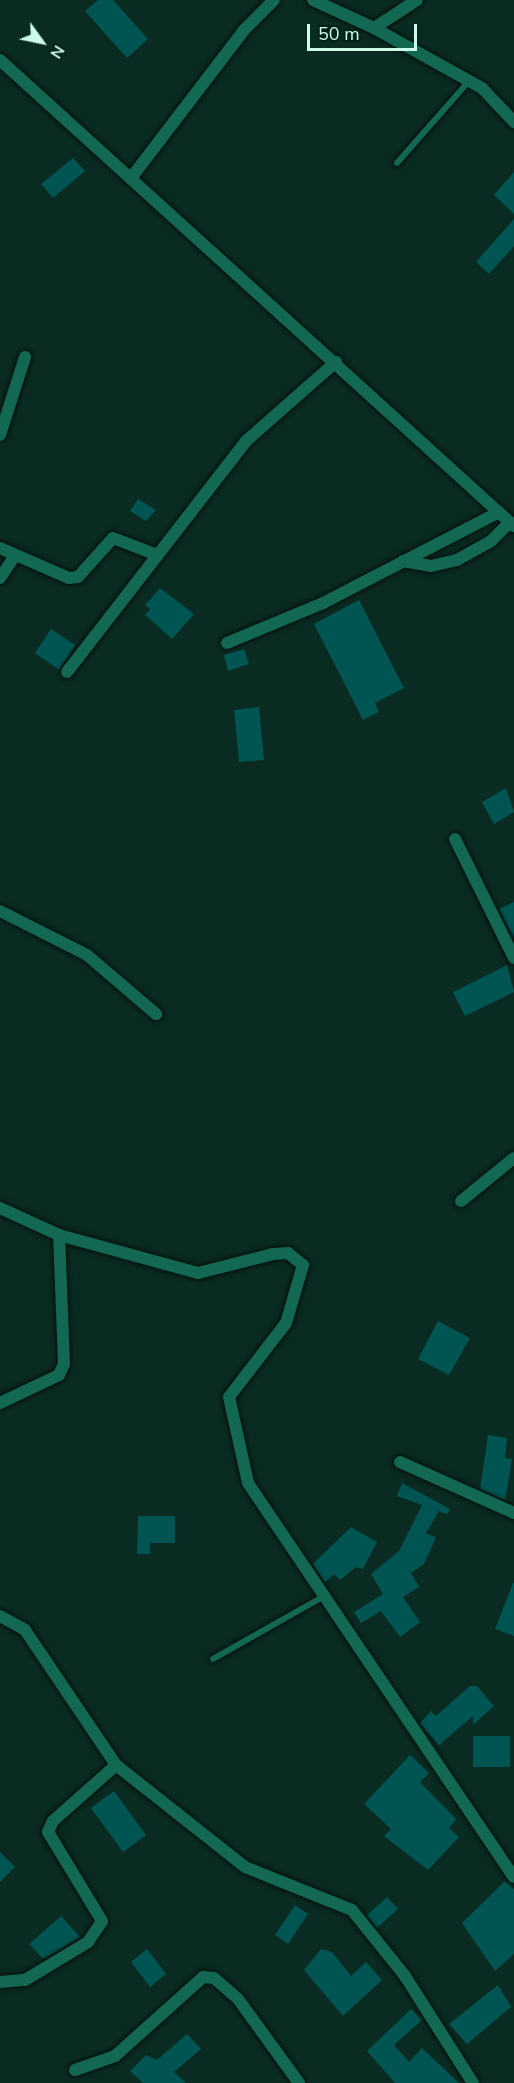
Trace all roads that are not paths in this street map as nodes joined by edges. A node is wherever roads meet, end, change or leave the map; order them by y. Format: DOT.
graph roads {
  1 [pos="274,0"];
  2 [pos="313,0"];
  3 [pos="417,0"];
  4 [pos="374,28"];
  5 [pos="0,60"];
  6 [pos="469,81"];
  7 [pos="514,122"];
  8 [pos="397,162"];
  9 [pos="131,178"];
  10 [pos="25,357"];
  11 [pos="336,362"];
  12 [pos="0,435"];
  13 [pos="499,512"];
  14 [pos="512,524"];
  15 [pos="0,548"];
  16 [pos="157,555"];
  17 [pos="15,556"];
  18 [pos="403,561"];
  19 [pos="0,578"];
  20 [pos="227,643"];
  21 [pos="67,672"];
  22 [pos="455,839"];
  23 [pos="0,911"];
  24 [pos="514,958"];
  25 [pos="156,1014"];
  26 [pos="514,1158"];
  27 [pos="461,1201"];
  28 [pos="0,1208"];
  29 [pos="59,1235"];
  30 [pos="0,1403"];
  31 [pos="400,1462"];
  32 [pos="514,1499"];
  33 [pos="513,1513"];
  34 [pos="326,1595"];
  35 [pos="0,1616"];
  36 [pos="213,1659"];
  37 [pos="116,1765"];
  38 [pos="514,1877"];
  39 [pos="0,1982"];
  40 [pos="75,2070"];
  41 [pos="299,2083"];
  42 [pos="473,2083"];
  1 -- 9 [label="street"];
  2 -- 4 [label="street"];
  3 -- 4 [label="street"];
  4 -- 6 [label="street"];
  5 -- 9 [label="street"];
  6 -- 7 [label="street"];
  6 -- 8 [label="lane"];
  9 -- 11 [label="street"];
  10 -- 12 [label="street"];
  11 -- 13 [label="street"];
  11 -- 16 [label="street"];
  13 -- 14 [label="street"];
  13 -- 18 [label="street"];
  14 -- 18 [label="street"];
  15 -- 17 [label="street"];
  16 -- 17 [label="street"];
  16 -- 21 [label="street"];
  17 -- 19 [label="street"];
  18 -- 20 [label="street"];
  22 -- 24 [label="street"];
  23 -- 25 [label="street"];
  26 -- 27 [label="street"];
  28 -- 29 [label="street"];
  29 -- 30 [label="street"];
  29 -- 34 [label="street"];
  31 -- 33 [label="street"];
  32 -- 33 [label="street"];
  34 -- 36 [label="lane"];
  34 -- 38 [label="street"];
  35 -- 37 [label="street"];
  37 -- 39 [label="street"];
  37 -- 42 [label="street"];
  40 -- 41 [label="street"];
}
